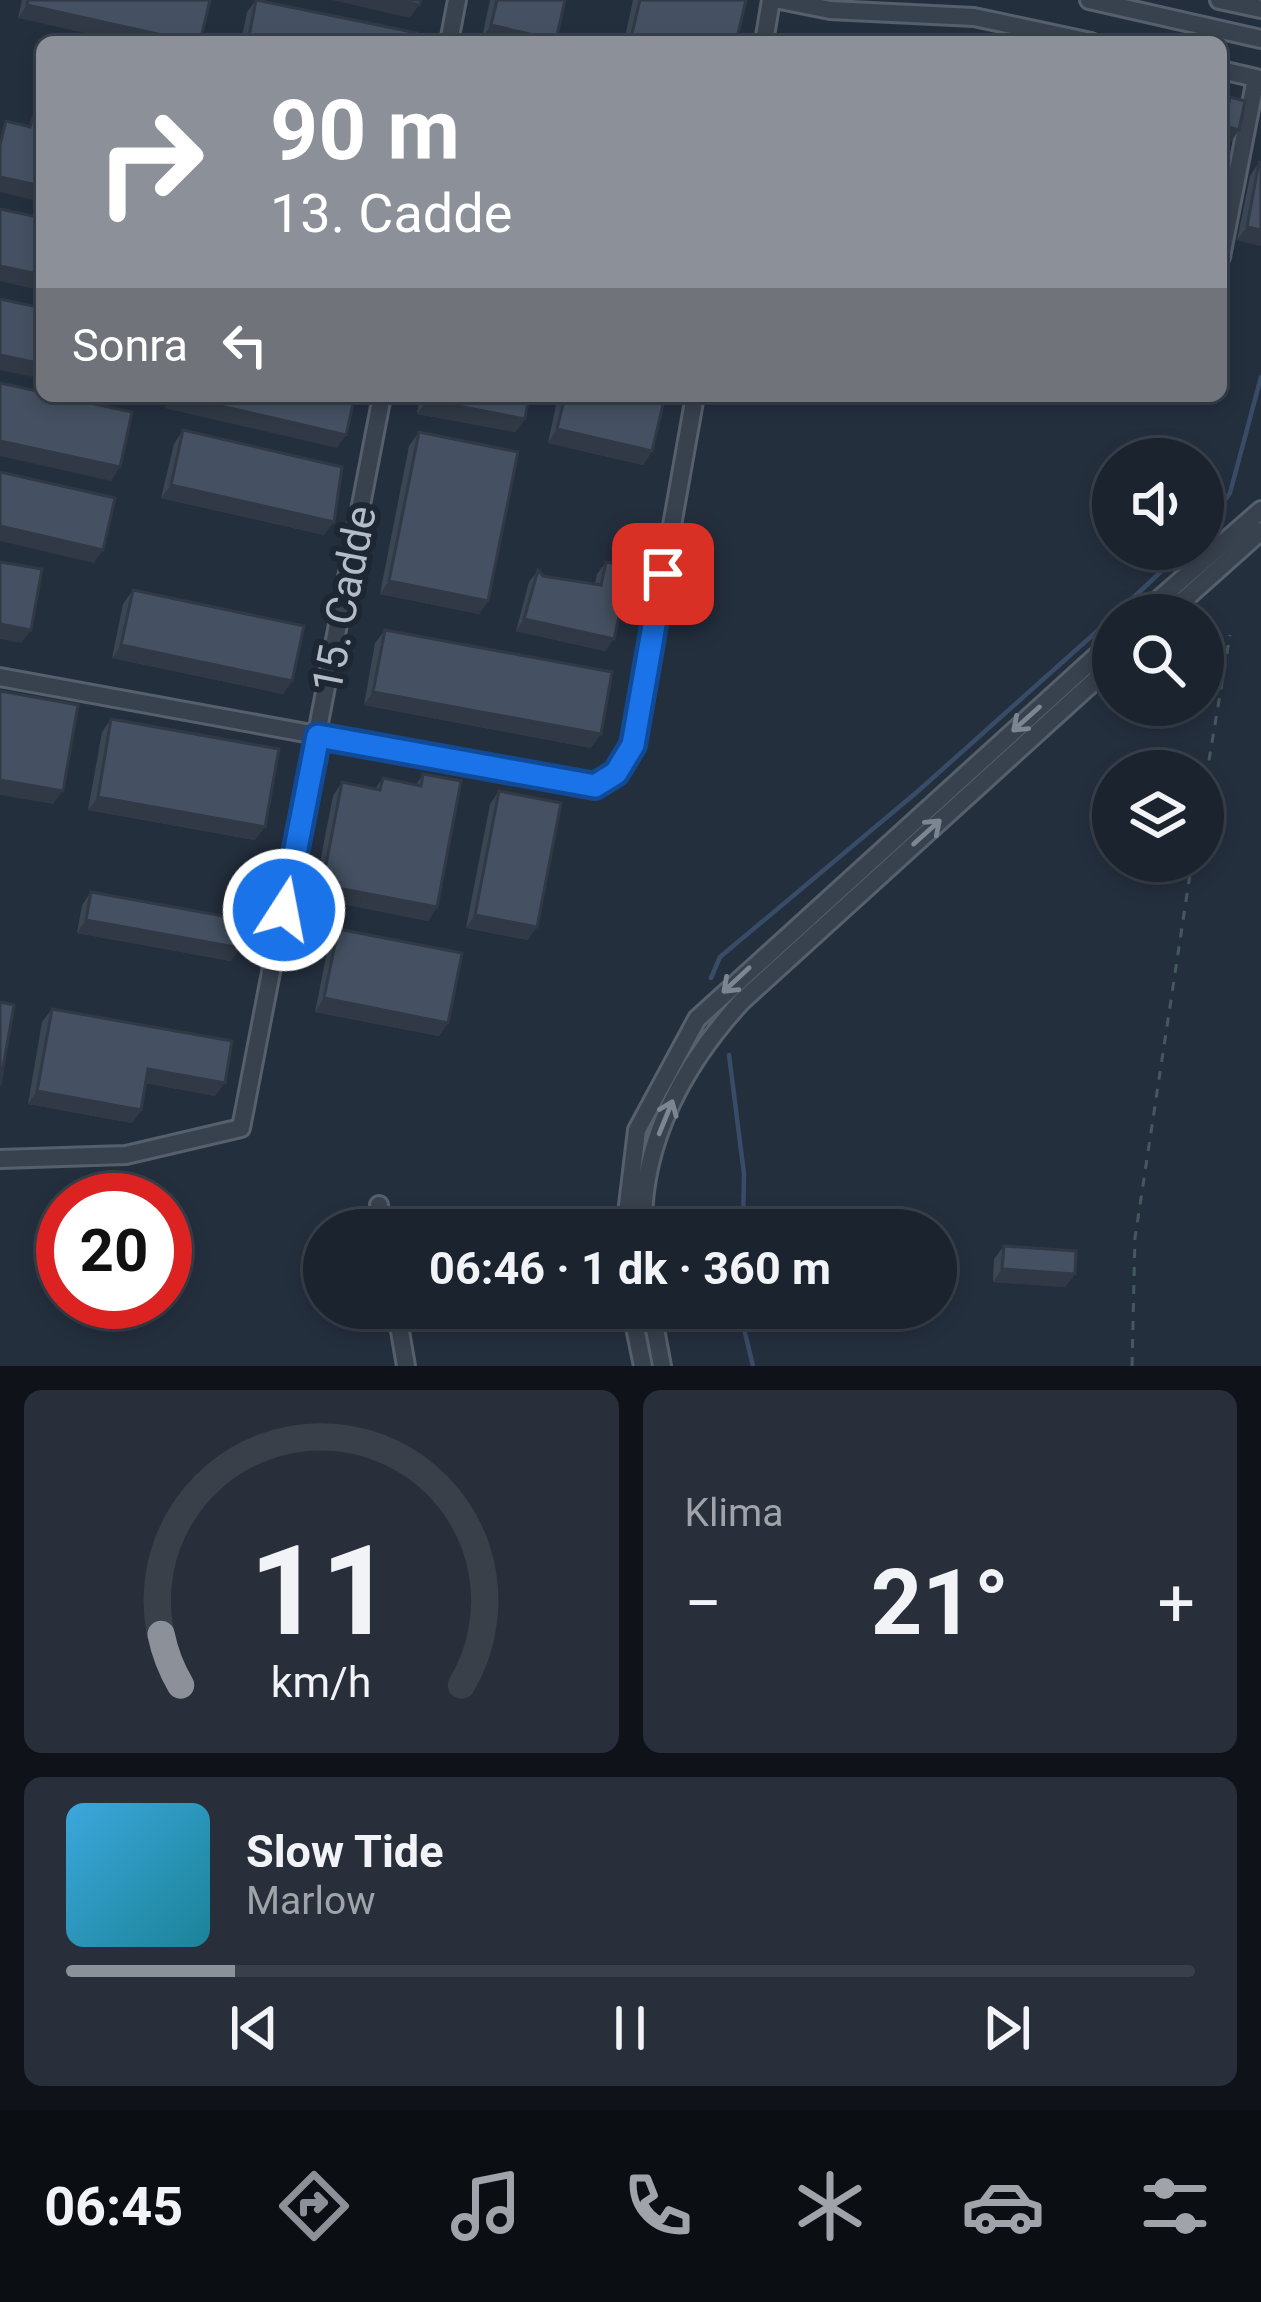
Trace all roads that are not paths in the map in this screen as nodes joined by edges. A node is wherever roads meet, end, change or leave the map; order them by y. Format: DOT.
graph roads {
  1 [pos="457,0"];
  2 [pos="776,0"];
  3 [pos="1089,0"];
  4 [pos="1219,0"];
  5 [pos="1261,9"];
  6 [pos="450,36"];
  7 [pos="766,36"];
  8 [pos="1064,36"];
  9 [pos="1261,39"];
  10 [pos="1227,71"];
  11 [pos="1227,226"];
  12 [pos="381,402"];
  13 [pos="694,402"];
  14 [pos="1261,510"];
  15 [pos="1261,531"];
  16 [pos="1166,594"];
  17 [pos="1190,594"];
  18 [pos="1092,659"];
  19 [pos="0,677"];
  20 [pos="1092,683"];
  21 [pos="318,736"];
  22 [pos="0,1159"];
  23 [pos="379,1205"];
  24 [pos="380,1209"];
  25 [pos="628,1209"];
  26 [pos="645,1209"];
  27 [pos="400,1329"];
  28 [pos="636,1329"];
  29 [pos="655,1329"];
  30 [pos="406,1366"];
  31 [pos="643,1366"];
  32 [pos="662,1366"];
  1 -- 6 [label="street"];
  2 -- 7 [label="street"];
  2 -- 8 [label="street"];
  3 -- 9 [label="street"];
  4 -- 5 [label="street"];
  10 -- 11 [label="street"];
  12 -- 21 [label="street, 15. Cadde"];
  13 -- 21 [label="street"];
  14 -- 16 [label="street"];
  15 -- 17 [label="street"];
  18 -- 25 [label="street, one-way"];
  19 -- 21 [label="street"];
  26 -- 20 [label="street, one-way"];
  21 -- 22 [label="street, 15. Cadde"];
  23 -- 24 [label="street"];
  27 -- 30 [label="street"];
  28 -- 31 [label="street"];
  29 -- 32 [label="street"];
}
